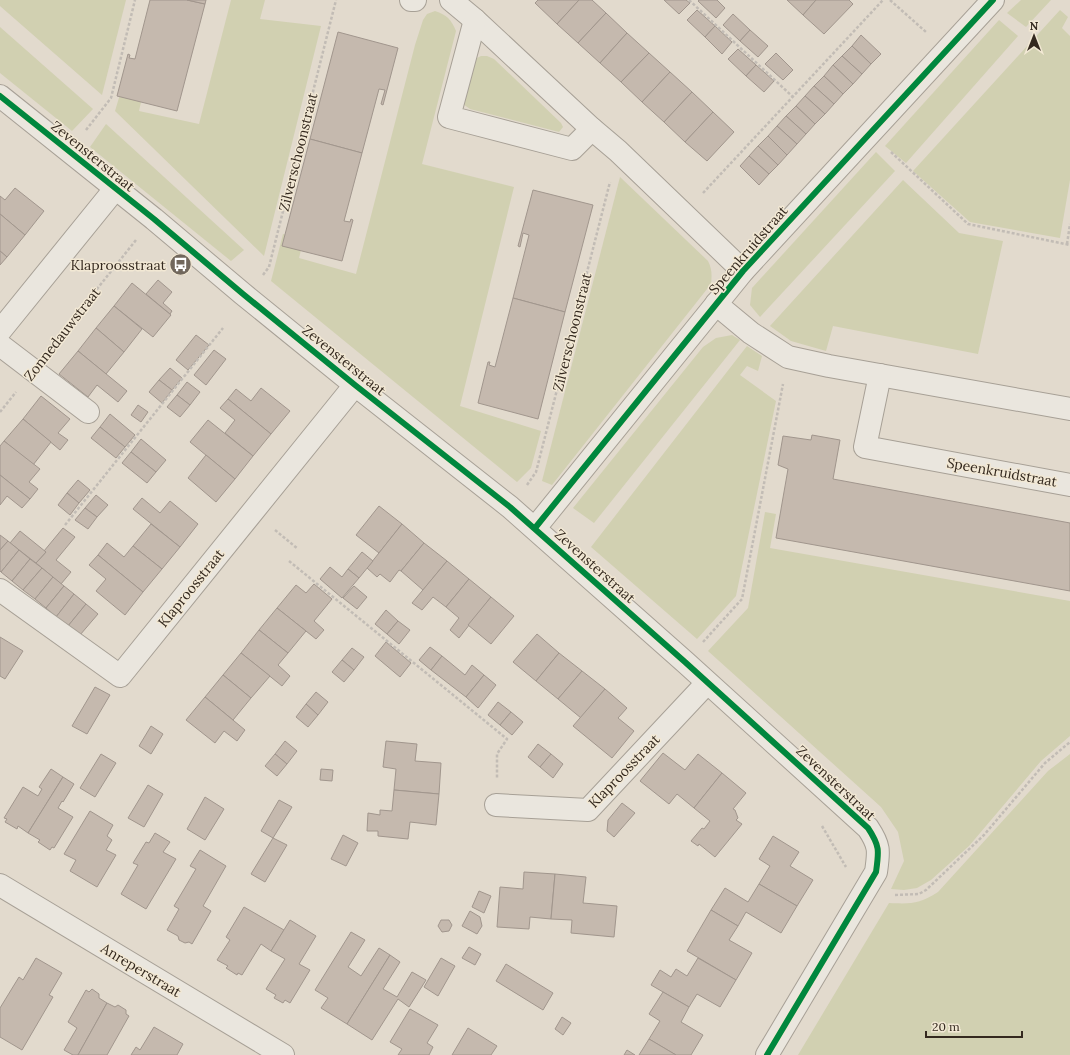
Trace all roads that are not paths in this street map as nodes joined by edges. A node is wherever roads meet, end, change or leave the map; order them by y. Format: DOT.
graph roads {
  1 [pos="411,0"];
  2 [pos="415,0"];
  3 [pos="451,0"];
  4 [pos="993,0"];
  5 [pos="475,20"];
  6 [pos="0,96"];
  7 [pos="592,130"];
  8 [pos="115,189"];
  9 [pos="743,271"];
  10 [pos="716,304"];
  11 [pos="0,331"];
  12 [pos="0,346"];
  13 [pos="880,375"];
  14 [pos="355,385"];
  15 [pos="1070,409"];
  16 [pos="88,412"];
  17 [pos="1070,485"];
  18 [pos="535,528"];
  19 [pos="0,590"];
  20 [pos="707,682"];
  21 [pos="496,805"];
  22 [pos="0,885"];
  23 [pos="283,1055"];
  24 [pos="767,1055"];
  1 -- 2 [label="street"];
  3 -- 5 [label="street"];
  4 -- 9 [label="street, Speenkruidstraat"];
  5 -- 7 [label="street"];
  5 -- 7 [label="street"];
  6 -- 8 [label="street, Zevensterstraat"];
  7 -- 9 [label="street"];
  8 -- 11 [label="street"];
  8 -- 14 [label="street, Zevensterstraat"];
  9 -- 10 [label="street, Speenkruidstraat"];
  10 -- 13 [label="street, Speenkruidstraat"];
  10 -- 18 [label="street, Speenkruidstraat"];
  12 -- 16 [label="street"];
  13 -- 15 [label="street, Speenkruidstraat"];
  13 -- 17 [label="street, Speenkruidstraat"];
  14 -- 18 [label="street, Zevensterstraat"];
  14 -- 19 [label="street, Klaproosstraat"];
  18 -- 20 [label="street, Zevensterstraat"];
  20 -- 21 [label="street, Klaproosstraat"];
  20 -- 24 [label="street, Zevensterstraat"];
  22 -- 23 [label="street, Anreperstraat"];
}
